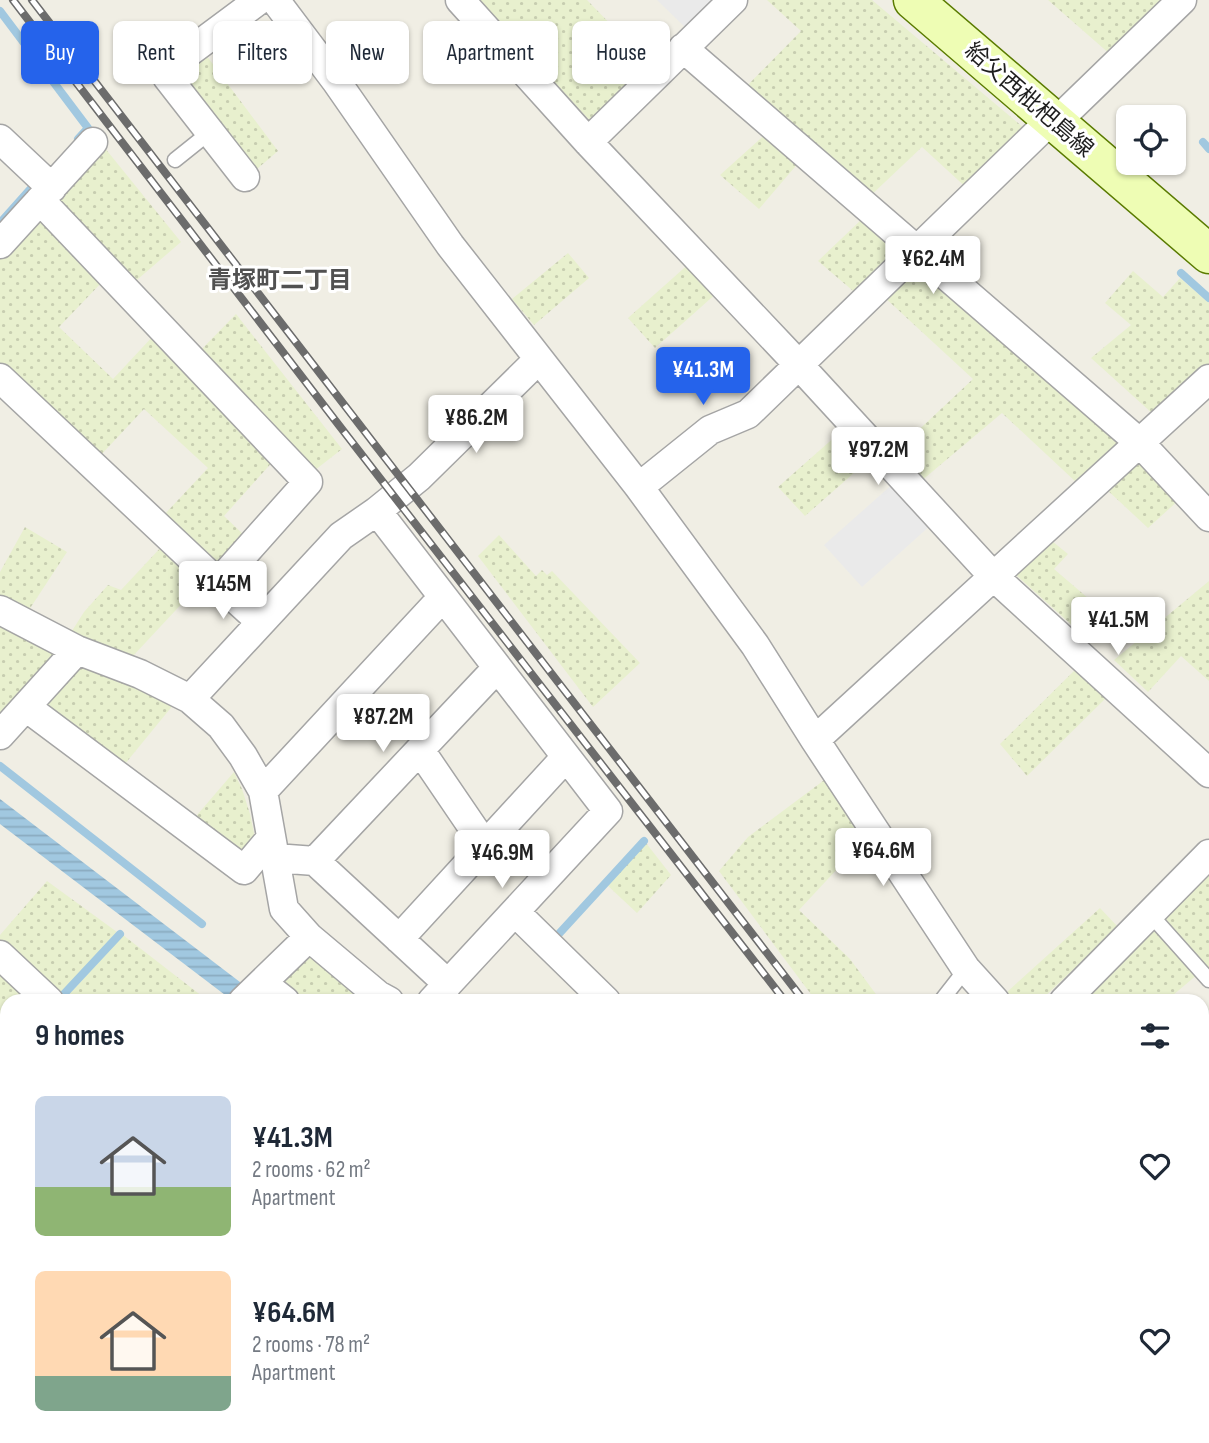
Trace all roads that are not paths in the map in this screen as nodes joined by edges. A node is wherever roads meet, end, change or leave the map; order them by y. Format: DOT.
graph roads {
  1 [pos="260,0"];
  2 [pos="275,0"];
  3 [pos="460,0"];
  4 [pos="733,0"];
  5 [pos="913,0"];
  6 [pos="1182,0"];
  7 [pos="683,48"];
  8 [pos="1054,121"];
  9 [pos="210,132"];
  10 [pos="0,139"];
  11 [pos="93,142"];
  12 [pos="588,142"];
  13 [pos="175,160"];
  14 [pos="245,177"];
  15 [pos="46,194"];
  16 [pos="0,244"];
  17 [pos="918,251"];
  18 [pos="1209,254"];
  19 [pos="539,359"];
  20 [pos="798,364"];
  21 [pos="0,379"];
  22 [pos="1209,379"];
  23 [pos="1140,443"];
  24 [pos="639,487"];
  25 [pos="377,511"];
  26 [pos="1209,517"];
  27 [pos="993,576"];
  28 [pos="218,583"];
  29 [pos="443,597"];
  30 [pos="0,610"];
  31 [pos="261,622"];
  32 [pos="77,650"];
  33 [pos="498,668"];
  34 [pos="190,699"];
  35 [pos="26,707"];
  36 [pos="0,735"];
  37 [pos="815,740"];
  38 [pos="420,750"];
  39 [pos="566,757"];
  40 [pos="1209,773"];
  41 [pos="263,791"];
  42 [pos="484,844"];
  43 [pos="273,848"];
  44 [pos="1209,854"];
  45 [pos="315,861"];
  46 [pos="515,912"];
  47 [pos="1150,914"];
  48 [pos="309,937"];
  49 [pos="399,939"];
  50 [pos="0,955"];
  51 [pos="966,969"];
  52 [pos="1209,980"];
  53 [pos="254,991"];
  54 [pos="440,993"];
  55 [pos="42,994"];
  56 [pos="376,994"];
  57 [pos="599,994"];
  58 [pos="946,994"];
  59 [pos="989,994"];
  60 [pos="1071,994"];
  1 -- 9 [label="street"];
  2 -- 19 [label="street"];
  3 -- 12 [label="street"];
  4 -- 7 [label="street"];
  5 -- 8 [label="main road, 給父西枇杷島線"];
  6 -- 8 [label="street"];
  7 -- 12 [label="street"];
  7 -- 17 [label="street"];
  8 -- 17 [label="street"];
  8 -- 18 [label="main road, 給父西枇杷島線"];
  9 -- 13 [label="lane"];
  9 -- 14 [label="street"];
  10 -- 15 [label="street"];
  11 -- 15 [label="street"];
  12 -- 20 [label="street"];
  15 -- 16 [label="street"];
  15 -- 28 [label="street"];
  17 -- 20 [label="street"];
  17 -- 23 [label="street"];
  19 -- 24 [label="street"];
  19 -- 25 [label="street"];
  20 -- 24 [label="street"];
  20 -- 27 [label="street"];
  21 -- 28 [label="street"];
  22 -- 23 [label="street"];
  23 -- 26 [label="street"];
  23 -- 27 [label="street"];
  24 -- 37 [label="street"];
  25 -- 29 [label="street"];
  25 -- 31 [label="street"];
  27 -- 37 [label="street"];
  27 -- 40 [label="street"];
  28 -- 31 [label="street"];
  29 -- 33 [label="street"];
  29 -- 41 [label="street"];
  30 -- 32 [label="street"];
  31 -- 34 [label="street"];
  32 -- 34 [label="street"];
  32 -- 35 [label="street"];
  33 -- 38 [label="street"];
  33 -- 39 [label="street"];
  34 -- 41 [label="street"];
  35 -- 36 [label="street"];
  35 -- 43 [label="street"];
  37 -- 51 [label="street"];
  38 -- 42 [label="street"];
  38 -- 45 [label="street"];
  39 -- 42 [label="street"];
  39 -- 46 [label="street"];
  41 -- 43 [label="street"];
  42 -- 49 [label="street"];
  43 -- 45 [label="street"];
  43 -- 48 [label="street"];
  44 -- 47 [label="street"];
  45 -- 49 [label="street"];
  46 -- 54 [label="street"];
  46 -- 57 [label="street"];
  47 -- 52 [label="lane"];
  47 -- 60 [label="street"];
  48 -- 53 [label="street"];
  48 -- 56 [label="street"];
  49 -- 54 [label="street"];
  50 -- 55 [label="street"];
  51 -- 58 [label="lane"];
  51 -- 59 [label="street"];
}
